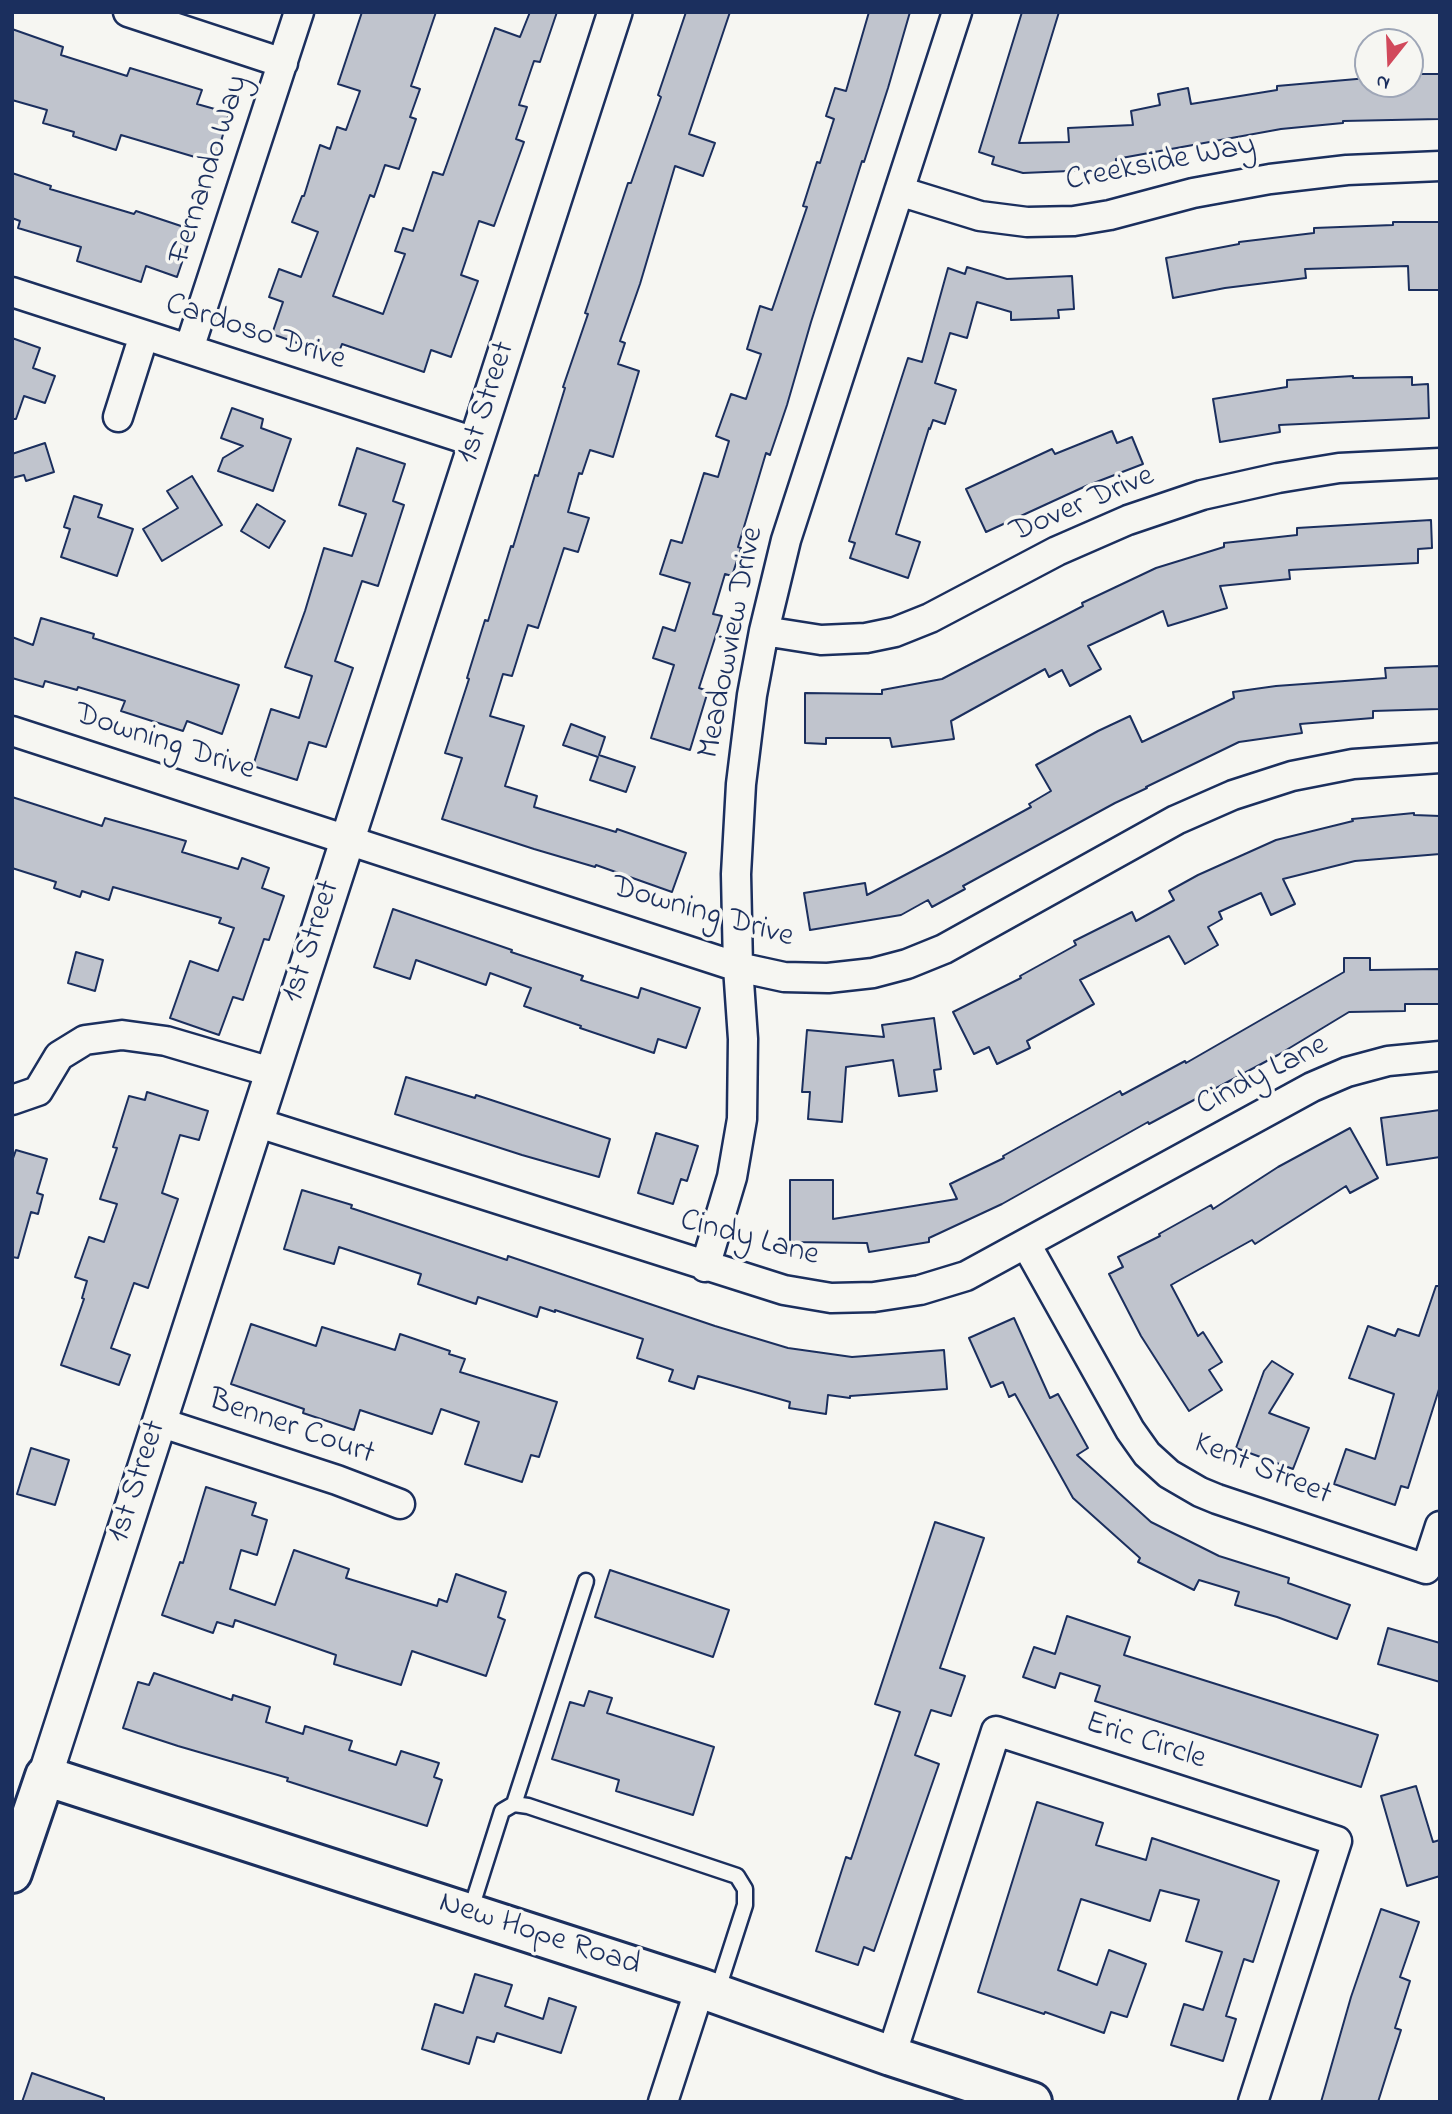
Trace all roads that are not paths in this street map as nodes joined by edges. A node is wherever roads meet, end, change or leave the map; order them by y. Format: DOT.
graph roads {
  1 [pos="128,12"];
  2 [pos="299,12"];
  3 [pos="615,12"];
  4 [pos="957,12"];
  5 [pos="283,63"];
  6 [pos="1440,166"];
  7 [pos="899,191"];
  8 [pos="12,292"];
  9 [pos="144,335"];
  10 [pos="189,349"];
  11 [pos="118,417"];
  12 [pos="475,442"];
  13 [pos="1440,463"];
  14 [pos="764,631"];
  15 [pos="12,731"];
  16 [pos="1440,758"];
  17 [pos="346,841"];
  18 [pos="738,967"];
  19 [pos="1440,1056"];
  20 [pos="271,1072"];
  21 [pos="12,1100"];
  22 [pos="255,1122"];
  23 [pos="1026,1244"];
  24 [pos="705,1267"];
  25 [pos="159,1422"];
  26 [pos="400,1504"];
  27 [pos="1440,1526"];
  28 [pos="586,1581"];
  29 [pos="45,1776"];
  30 [pos="514,1804"];
  31 [pos="12,1873"];
  32 [pos="469,1914"];
  33 [pos="708,1991"];
  34 [pos="891,2056"];
  35 [pos="663,2102"];
  36 [pos="1032,2102"];
  37 [pos="1253,2102"];
  1 -- 5 [label="street"];
  2 -- 5 [label="street, Fernando Way"];
  3 -- 12 [label="street, 1st Street"];
  4 -- 7 [label="street, Meadowview Drive"];
  5 -- 10 [label="street, Fernando Way"];
  6 -- 7 [label="street, Creekside Way"];
  7 -- 14 [label="street, Meadowview Drive"];
  8 -- 9 [label="street, Cardoso Drive"];
  9 -- 10 [label="street, Cardoso Drive"];
  9 -- 11 [label="street"];
  10 -- 12 [label="street, Cardoso Drive"];
  12 -- 17 [label="street, 1st Street"];
  13 -- 14 [label="street, Dover Drive"];
  14 -- 18 [label="street, Meadowview Drive"];
  15 -- 17 [label="street, Downing Drive"];
  16 -- 18 [label="street, Downing Drive"];
  17 -- 18 [label="street, Downing Drive"];
  17 -- 20 [label="street, 1st Street"];
  18 -- 24 [label="street, Meadowview Drive"];
  19 -- 23 [label="street, Cindy Lane"];
  20 -- 21 [label="street"];
  20 -- 22 [label="street, 1st Street"];
  22 -- 24 [label="street, Cindy Lane"];
  22 -- 25 [label="street, 1st Street"];
  23 -- 24 [label="street, Cindy Lane"];
  23 -- 27 [label="street, Kent Street"];
  25 -- 26 [label="street, Benner Court"];
  25 -- 29 [label="street, 1st Street"];
  28 -- 30 [label="lane"];
  29 -- 31 [label="main road, 1st Street"];
  29 -- 32 [label="main road, New Hope Road"];
  30 -- 32 [label="lane"];
  30 -- 33 [label="lane"];
  32 -- 33 [label="main road, New Hope Road"];
  33 -- 34 [label="main road, New Hope Road"];
  33 -- 35 [label="street"];
  34 -- 36 [label="main road, New Hope Road"];
  34 -- 37 [label="street, Eric Circle"];
}
